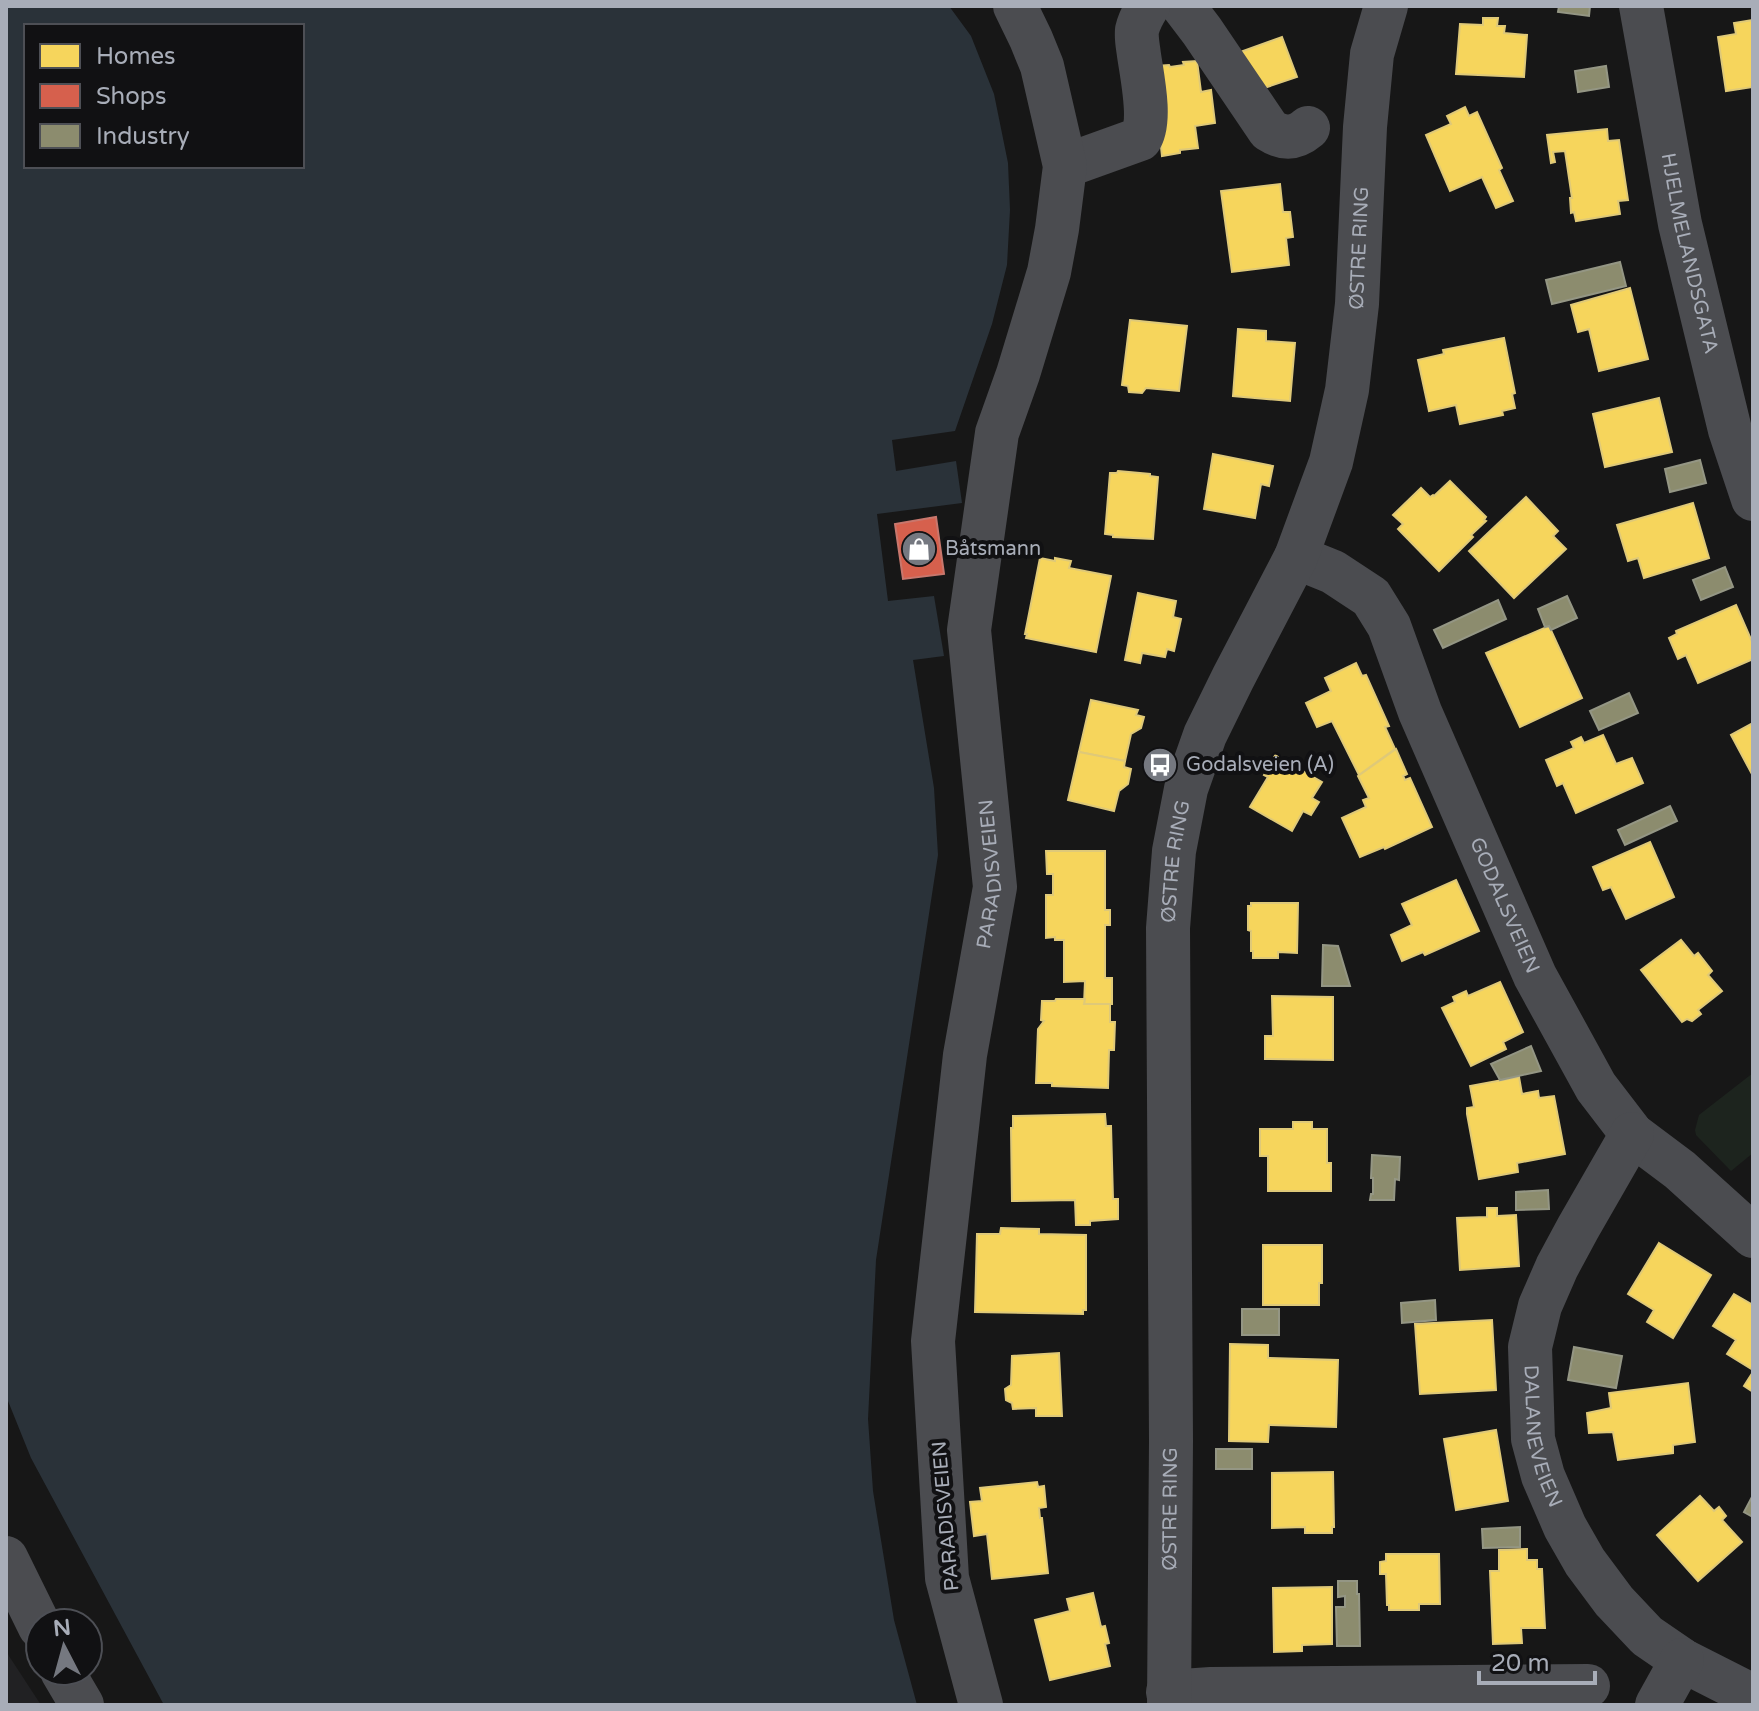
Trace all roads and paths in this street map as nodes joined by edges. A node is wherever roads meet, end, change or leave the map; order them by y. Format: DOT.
graph roads {
  1 [pos="1015,6"];
  2 [pos="1148,6"];
  3 [pos="1183,6"];
  4 [pos="1386,6"];
  5 [pos="1641,6"];
  6 [pos="1308,128"];
  7 [pos="1065,166"];
  8 [pos="1753,499"];
  9 [pos="1296,557"];
  10 [pos="1632,1134"];
  11 [pos="1753,1236"];
  12 [pos="6,1558"];
  13 [pos="30,1607"];
  14 [pos="1634,1660"];
  15 [pos="71,1687"];
  16 [pos="1753,1696"];
  17 [pos="1169,1698"];
  18 [pos="82,1705"];
  19 [pos="981,1705"];
  20 [pos="1657,1705"];
  1 -- 7 [label="street, PARADISVEIEN"];
  2 -- 7 [label="street"];
  3 -- 6 [label="street"];
  4 -- 9 [label="street, ØSTRE RING"];
  5 -- 8 [label="street, HJELMELANDSGATA"];
  7 -- 19 [label="street, PARADISVEIEN"];
  9 -- 10 [label="street, GODALSVEIEN"];
  9 -- 17 [label="street, ØSTRE RING"];
  10 -- 11 [label="street, GODALSVEIEN"];
  10 -- 14 [label="street, DALANEVEIEN"];
  12 -- 13 [label="street"];
  14 -- 16 [label="street, DALANEVEIEN"];
  14 -- 17 [label="street"];
  14 -- 20 [label="street"];
  15 -- 18 [label="street"];
}
